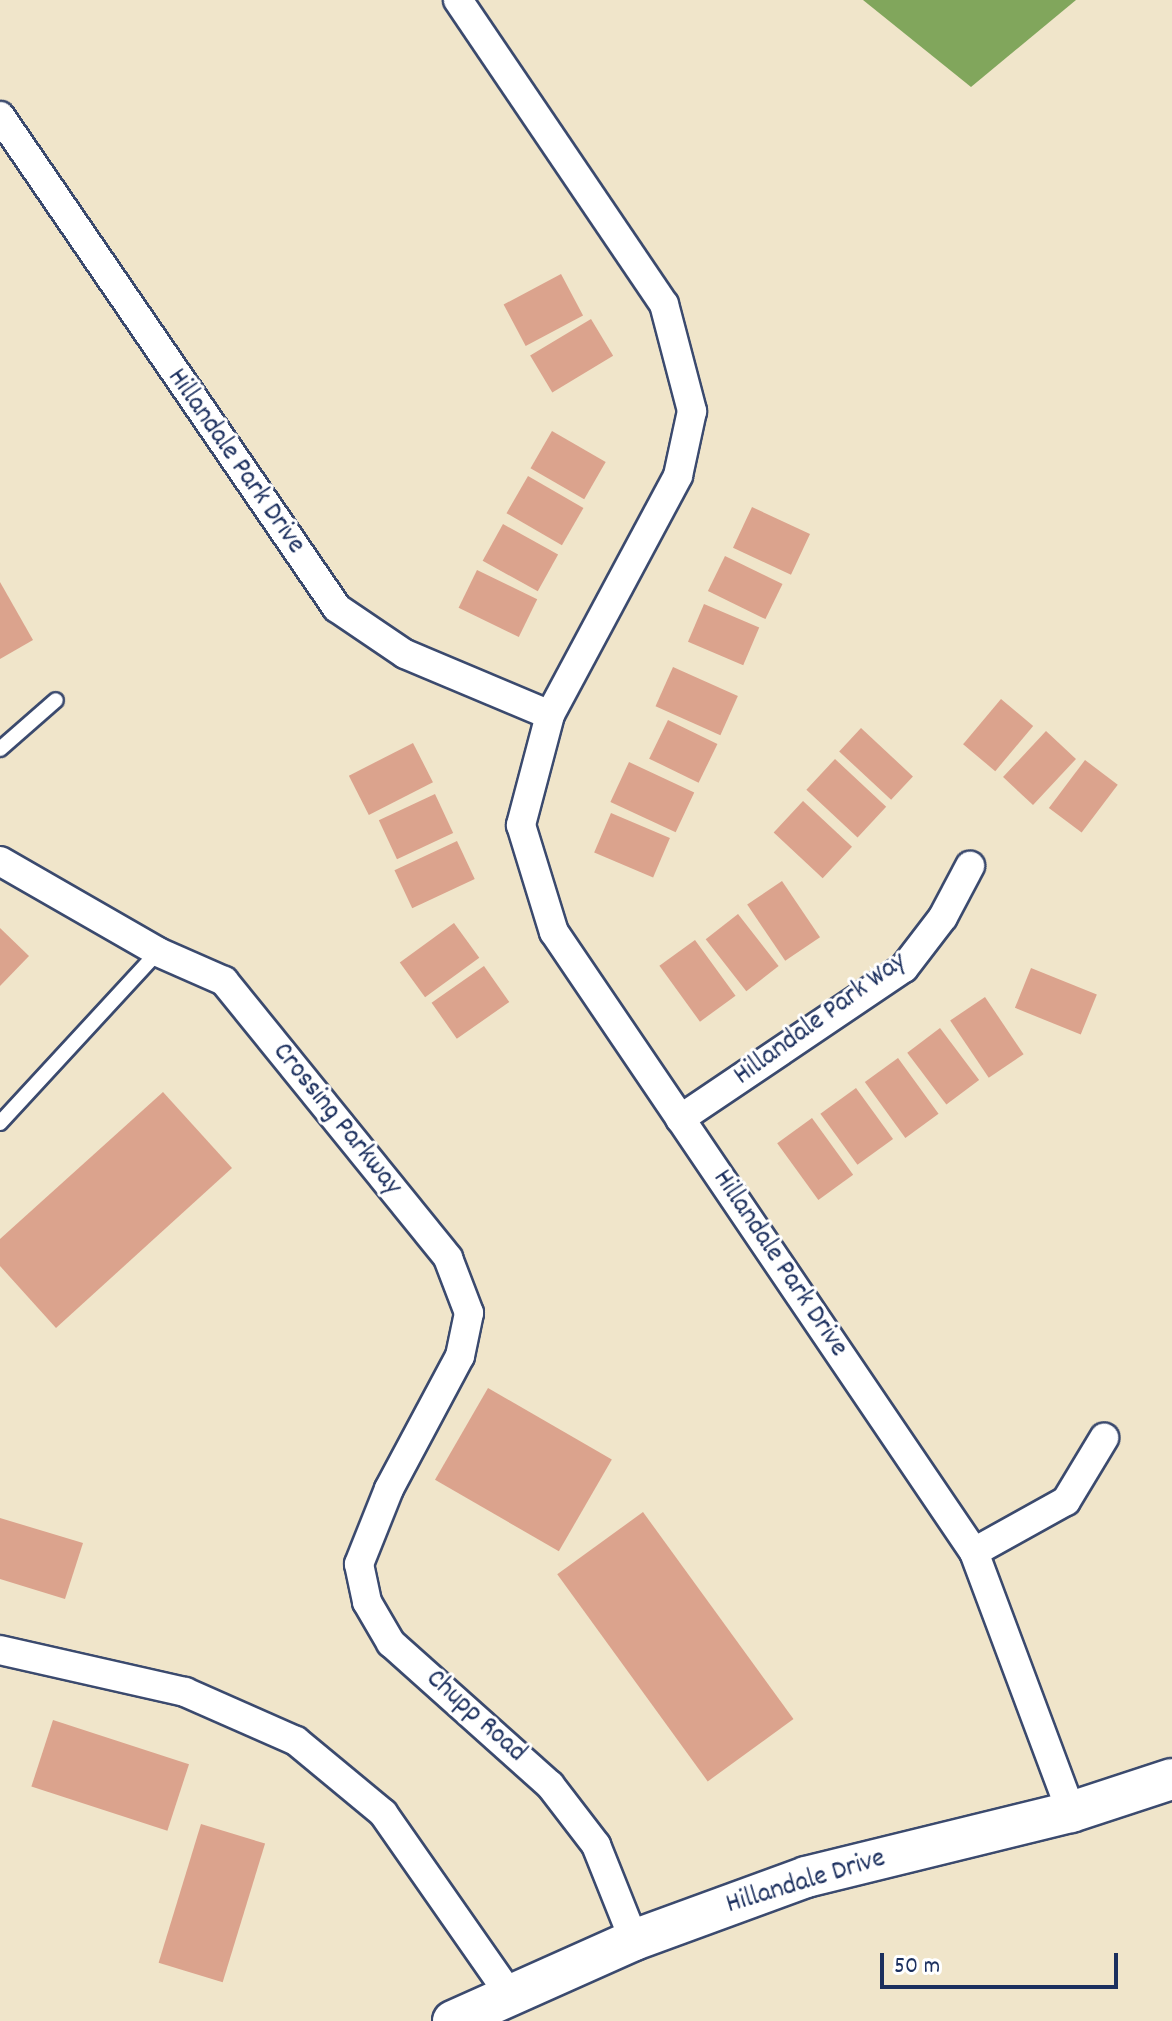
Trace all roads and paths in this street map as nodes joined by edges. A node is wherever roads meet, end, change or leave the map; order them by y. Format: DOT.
graph roads {
  1 [pos="458,0"];
  2 [pos="0,116"];
  3 [pos="56,700"];
  4 [pos="550,715"];
  5 [pos="0,749"];
  6 [pos="0,861"];
  7 [pos="970,866"];
  8 [pos="158,952"];
  9 [pos="680,1119"];
  10 [pos="0,1123"];
  11 [pos="1104,1438"];
  12 [pos="389,1489"];
  13 [pos="974,1552"];
  14 [pos="0,1650"];
  15 [pos="1172,1779"];
  16 [pos="1071,1812"];
  17 [pos="634,1940"];
  18 [pos="508,1992"];
  19 [pos="453,2021"];
  1 -- 4 [label="street, Hillandale Park Drive"];
  2 -- 4 [label="street, Hillandale Park Drive"];
  3 -- 5 [label="lane"];
  4 -- 9 [label="street, Hillandale Park Drive"];
  6 -- 8 [label="street, Crossing Parkway"];
  7 -- 9 [label="street, Hillandale Park Way"];
  8 -- 10 [label="lane"];
  8 -- 12 [label="street, Crossing Parkway"];
  9 -- 13 [label="street, Hillandale Park Drive"];
  11 -- 13 [label="street"];
  12 -- 17 [label="street, Chupp Road"];
  13 -- 16 [label="street, Hillandale Park Drive"];
  14 -- 18 [label="street"];
  15 -- 16 [label="main road, Hillandale Drive"];
  16 -- 17 [label="main road, Hillandale Drive"];
  17 -- 18 [label="main road, Hillandale Drive"];
  18 -- 19 [label="main road, Hillandale Drive"];
}
